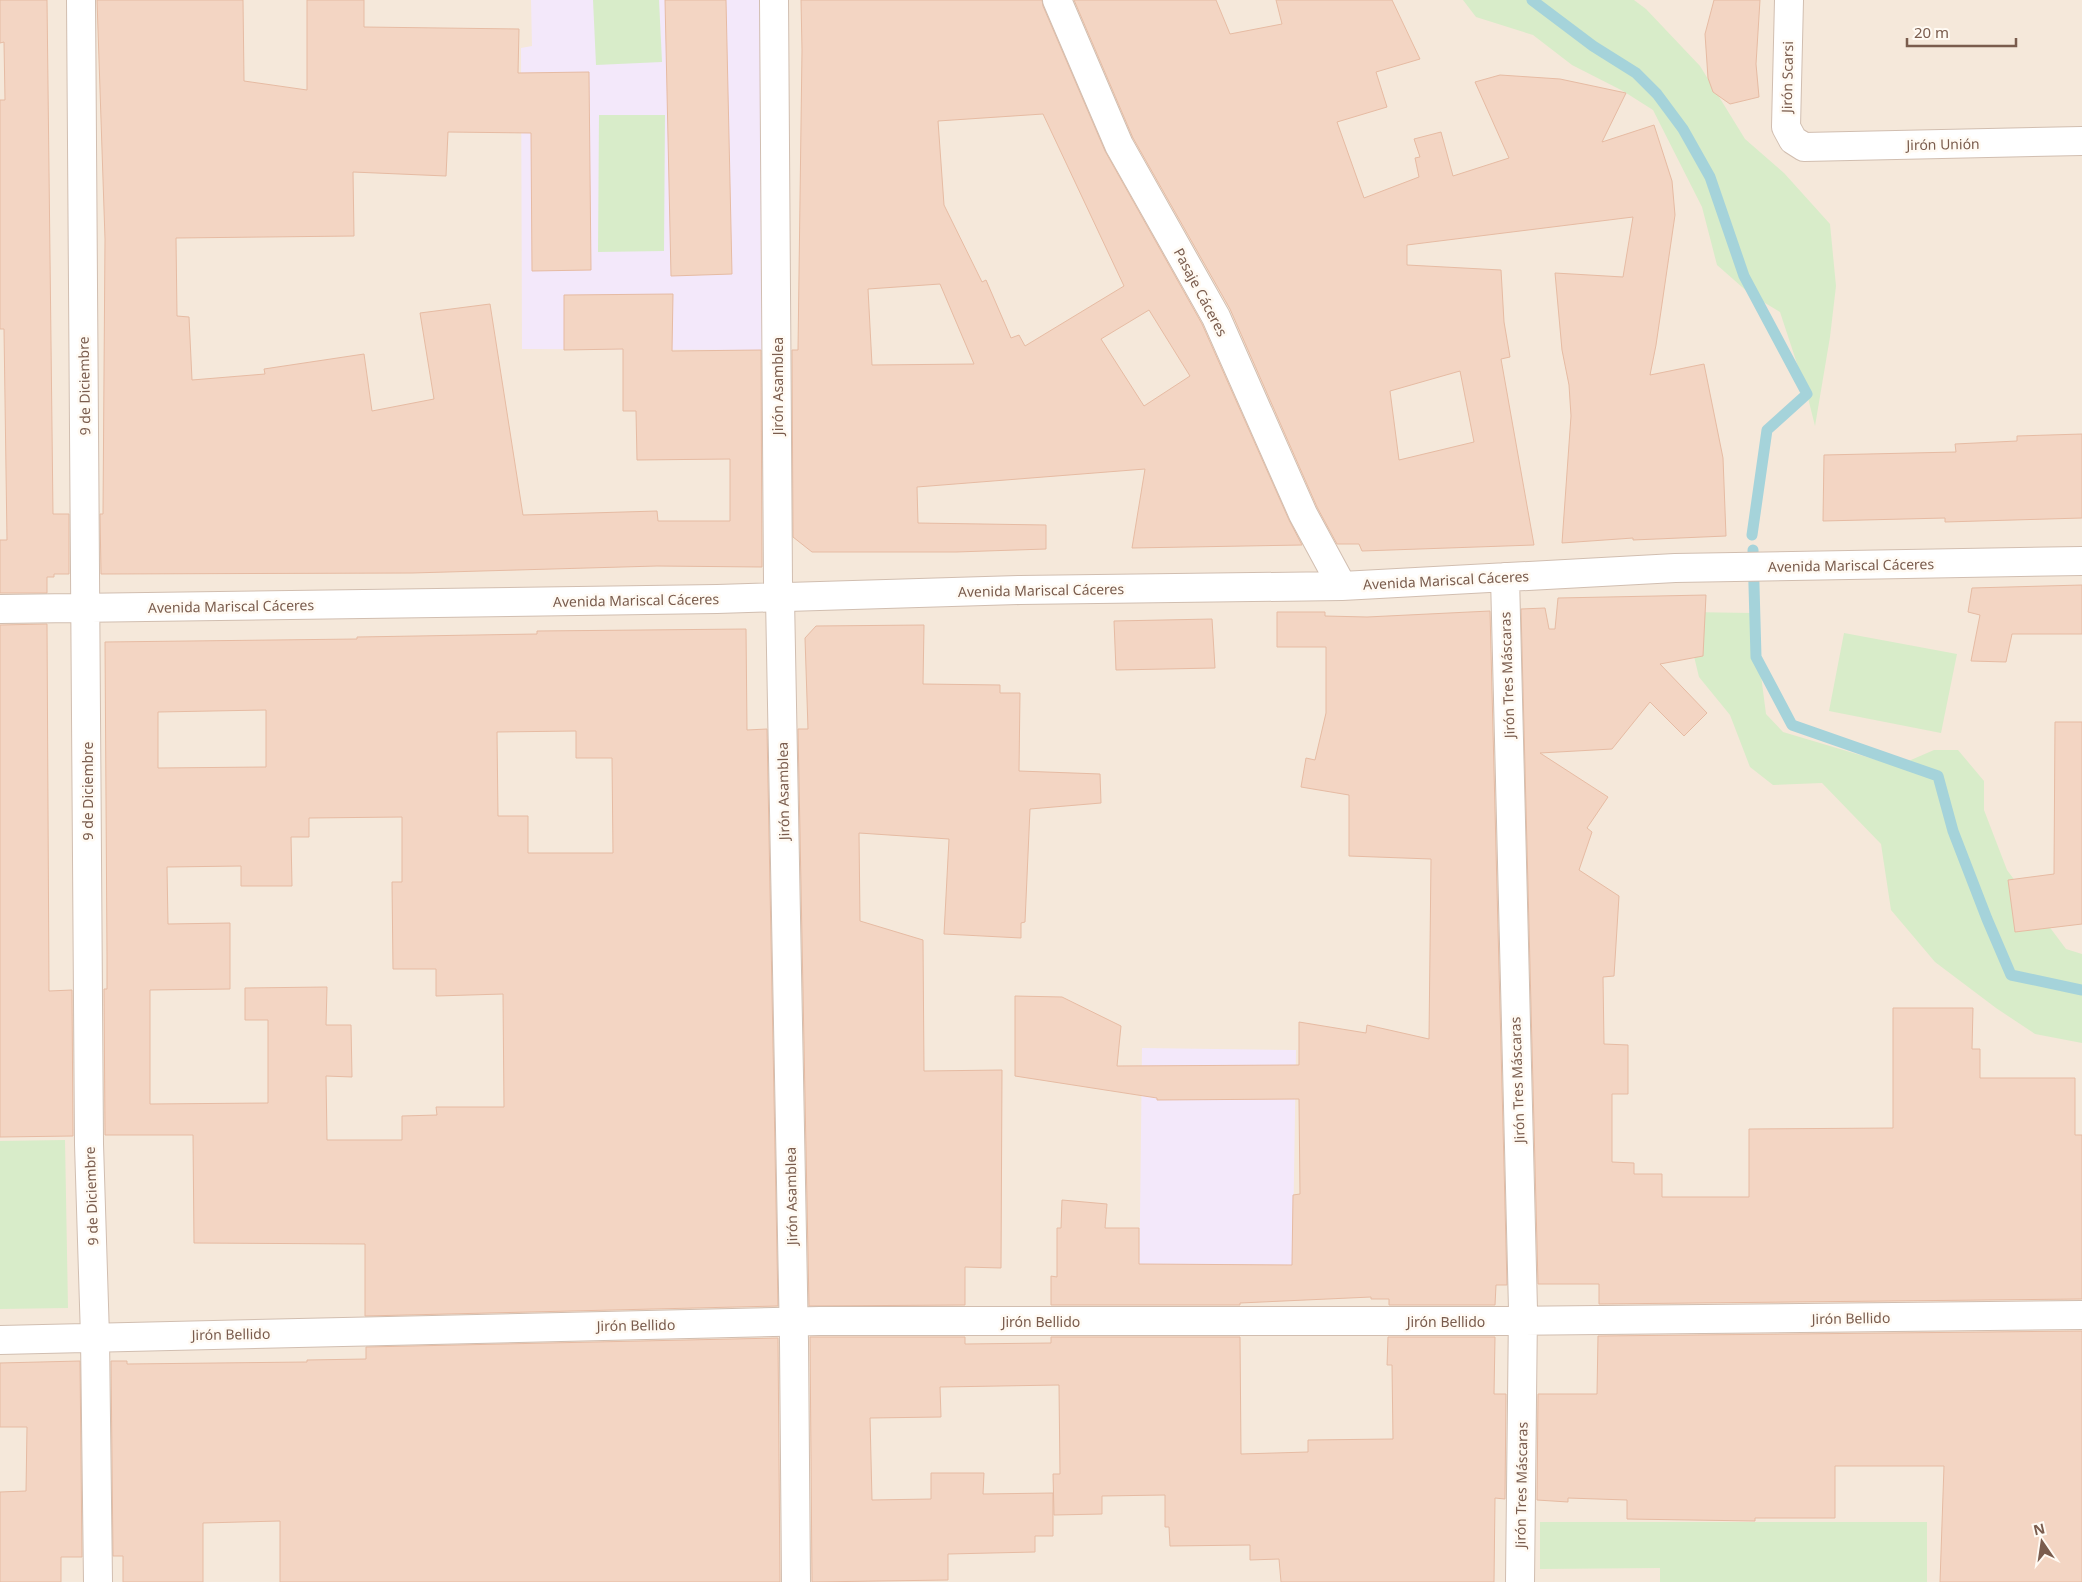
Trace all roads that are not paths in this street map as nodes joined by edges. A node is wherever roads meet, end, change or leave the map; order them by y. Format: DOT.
graph roads {
  1 [pos="81,0"];
  2 [pos="774,0"];
  3 [pos="1057,0"];
  4 [pos="1789,0"];
  5 [pos="2082,141"];
  6 [pos="1804,147"];
  7 [pos="2082,561"];
  8 [pos="1505,578"];
  9 [pos="1342,586"];
  10 [pos="780,598"];
  11 [pos="86,608"];
  12 [pos="0,609"];
  13 [pos="2082,1315"];
  14 [pos="1523,1321"];
  15 [pos="794,1322"];
  16 [pos="95,1337"];
  17 [pos="0,1340"];
  18 [pos="98,1582"];
  19 [pos="796,1582"];
  20 [pos="1520,1582"];
  1 -- 11 [label="street, 9 de Diciembre"];
  2 -- 10 [label="street, Jirón Asamblea"];
  3 -- 9 [label="street, Pasaje Cáceres"];
  4 -- 6 [label="street, Jirón Scarsi"];
  5 -- 6 [label="street, Jirón Unión"];
  7 -- 8 [label="street, Avenida Mariscal Cáceres"];
  8 -- 9 [label="street, Avenida Mariscal Cáceres"];
  8 -- 14 [label="street, Jirón Tres Máscaras"];
  9 -- 10 [label="street, Avenida Mariscal Cáceres"];
  10 -- 11 [label="street, Avenida Mariscal Cáceres"];
  10 -- 15 [label="street, Jirón Asamblea"];
  11 -- 12 [label="street, Avenida Mariscal Cáceres"];
  11 -- 16 [label="street, 9 de Diciembre"];
  13 -- 14 [label="street, Jirón Bellido"];
  14 -- 15 [label="street, Jirón Bellido"];
  14 -- 20 [label="street, Jirón Tres Máscaras"];
  15 -- 16 [label="street, Jirón Bellido"];
  15 -- 19 [label="street, Jirón Asamblea"];
  16 -- 17 [label="street, Jirón Bellido"];
  16 -- 18 [label="street, 9 de Diciembre"];
}
